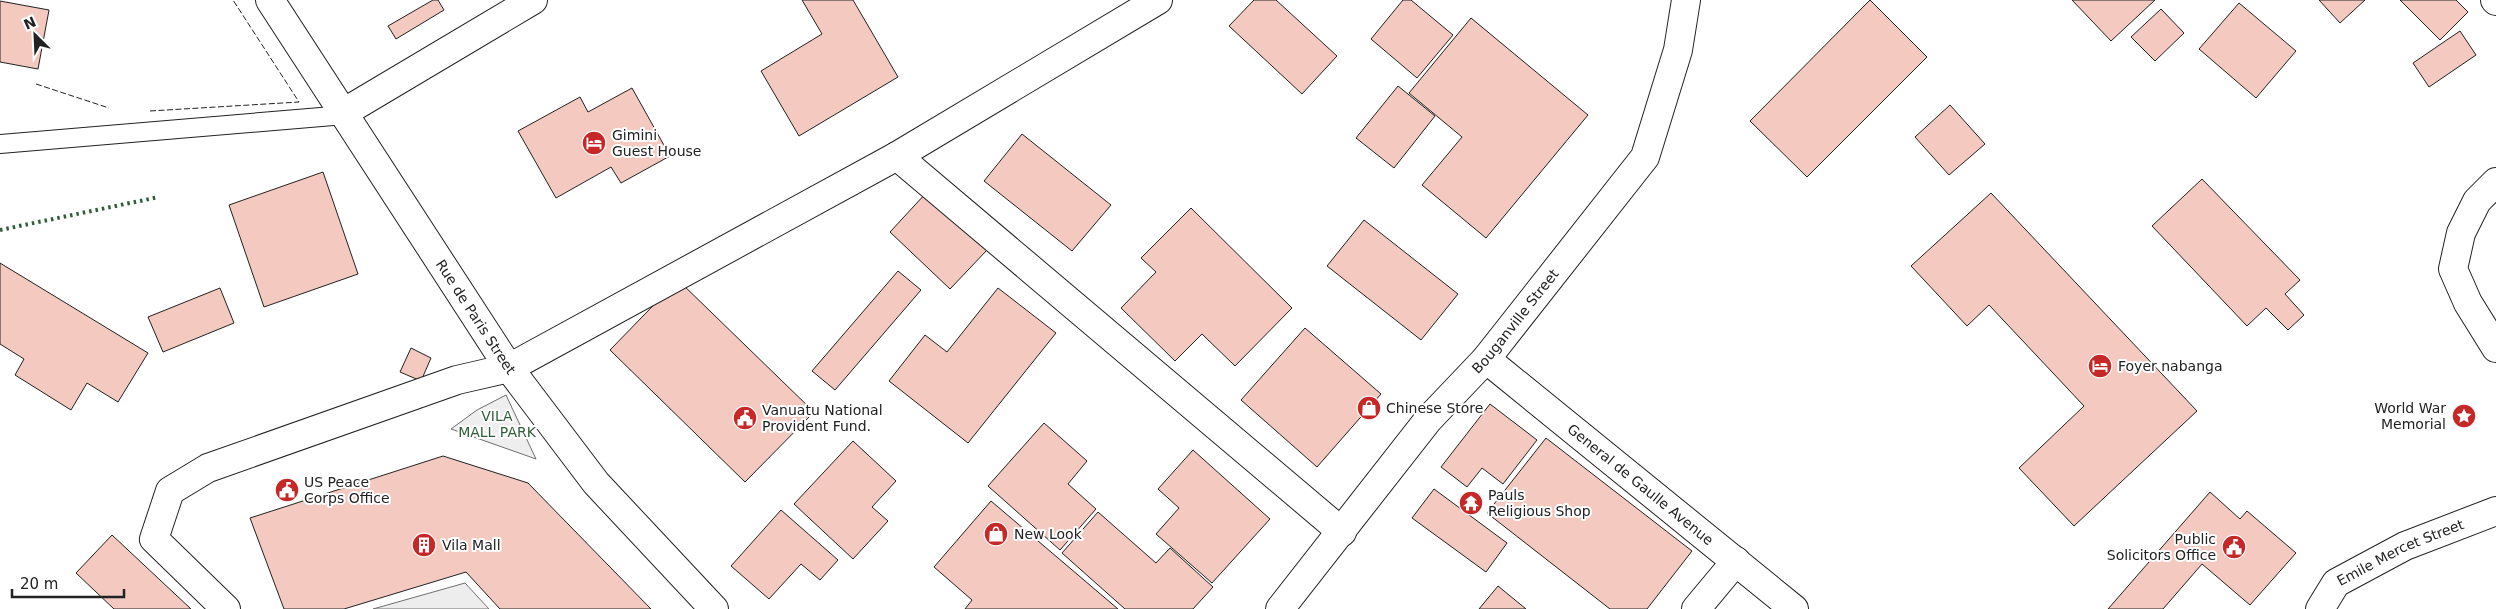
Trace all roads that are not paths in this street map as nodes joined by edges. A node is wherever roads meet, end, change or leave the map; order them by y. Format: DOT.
graph roads {
  1 [pos="270,0"];
  2 [pos="533,0"];
  3 [pos="1158,0"];
  4 [pos="1686,0"];
  5 [pos="344,114"];
  6 [pos="0,144"];
  7 [pos="897,156"];
  8 [pos="2496,182"];
  9 [pos="2496,348"];
  10 [pos="1486,359"];
  11 [pos="509,368"];
  12 [pos="2496,511"];
  13 [pos="1342,532"];
  14 [pos="1736,561"];
  15 [pos="226,609"];
  16 [pos="714,609"];
  17 [pos="1280,609"];
  18 [pos="1696,609"];
  19 [pos="1794,609"];
  20 [pos="2320,609"];
  1 -- 5 [label="street, Rue de Paris Street"];
  2 -- 5 [label="street"];
  3 -- 7 [label="street"];
  4 -- 10 [label="street, Bouganville Street"];
  5 -- 6 [label="lane"];
  5 -- 11 [label="street, Rue de Paris Street"];
  7 -- 11 [label="street"];
  7 -- 13 [label="street"];
  8 -- 9 [label="street"];
  10 -- 13 [label="street, Bouganville Street"];
  10 -- 14 [label="street, General de Gaulle Avenue"];
  11 -- 15 [label="street"];
  11 -- 16 [label="street, Rue de Paris Street"];
  12 -- 20 [label="street, Emile Mercet Street"];
  13 -- 17 [label="street, Bouganville Street"];
  14 -- 18 [label="street"];
  14 -- 19 [label="street, General de Gaulle Avenue"];
}
